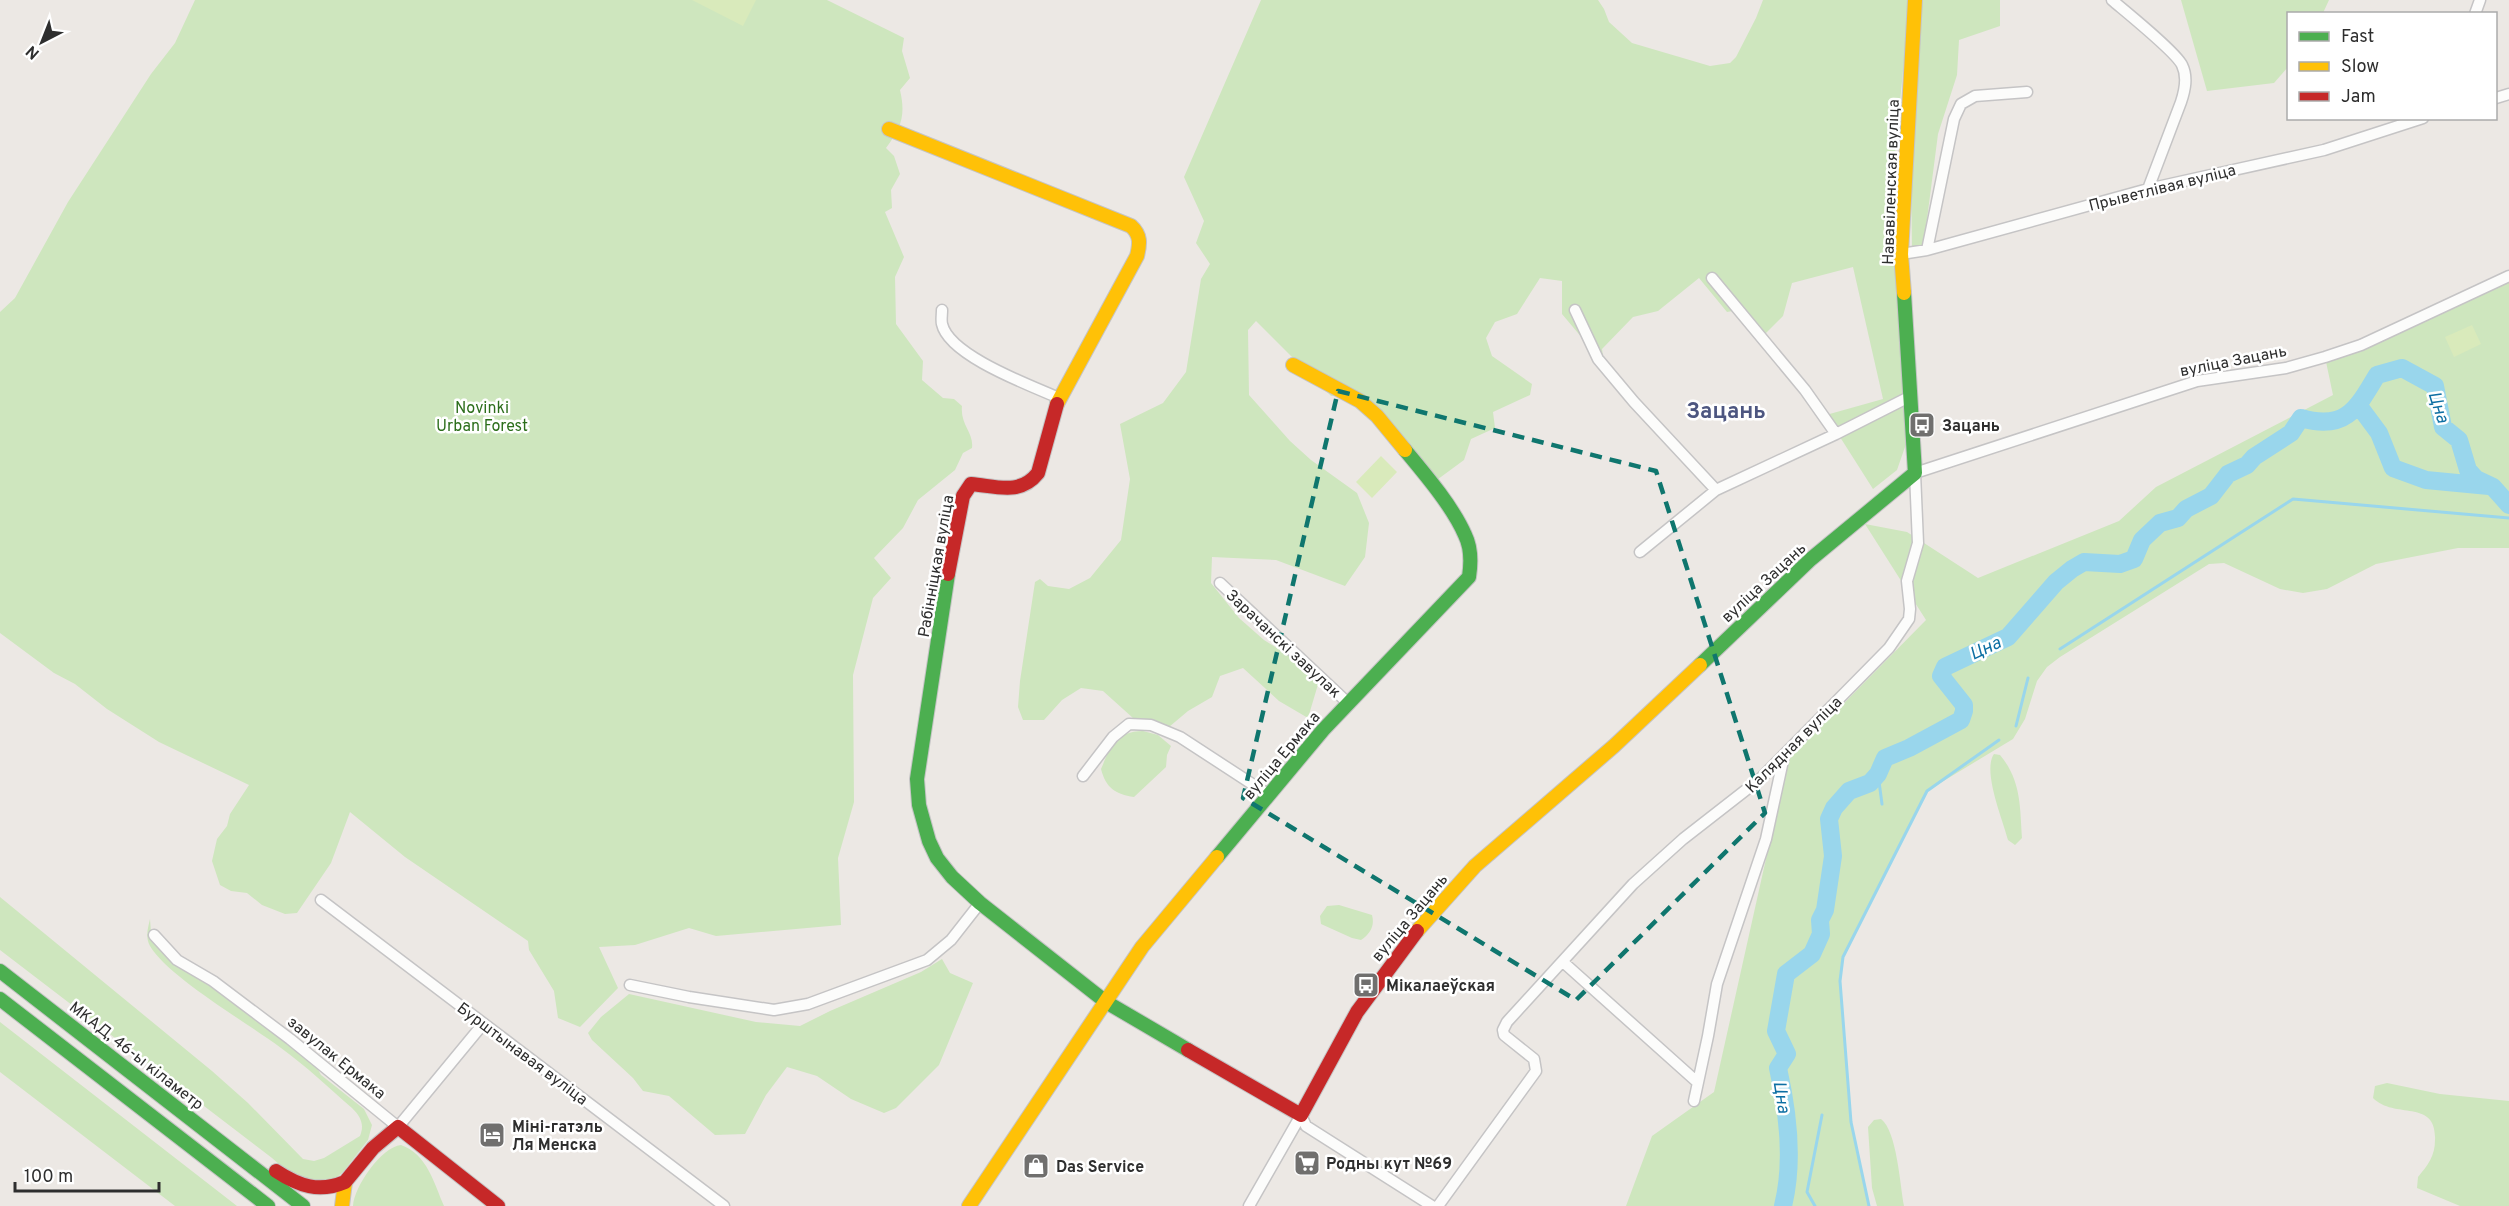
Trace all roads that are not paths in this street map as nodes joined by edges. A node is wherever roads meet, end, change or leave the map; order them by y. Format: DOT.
graph roads {
  1 [pos="1915,0"];
  2 [pos="2112,0"];
  3 [pos="2027,92"];
  4 [pos="2417,120"];
  5 [pos="889,129"];
  6 [pos="2148,189"];
  7 [pos="1927,250"];
  8 [pos="1901,254"];
  9 [pos="2509,276"];
  10 [pos="1712,278"];
  11 [pos="942,310"];
  12 [pos="1575,310"];
  13 [pos="1293,365"];
  14 [pos="1911,396"];
  15 [pos="1059,398"];
  16 [pos="1836,434"];
  17 [pos="1915,473"];
  18 [pos="1716,490"];
  19 [pos="1640,552"];
  20 [pos="1220,583"];
  21 [pos="1348,704"];
  22 [pos="1784,755"];
  23 [pos="1083,776"];
  24 [pos="1269,795"];
  25 [pos="321,900"];
  26 [pos="980,903"];
  27 [pos="154,935"];
  28 [pos="1563,962"];
  29 [pos="0,971"];
  30 [pos="630,986"];
  31 [pos="0,999"];
  32 [pos="1106,1002"];
  33 [pos="483,1024"];
  34 [pos="1696,1081"];
  35 [pos="1694,1101"];
  36 [pos="1301,1115"];
  37 [pos="202,1126"];
  38 [pos="398,1127"];
  39 [pos="345,1182"];
  40 [pos="268,1206"];
  41 [pos="303,1206"];
  42 [pos="342,1206"];
  43 [pos="498,1206"];
  44 [pos="724,1206"];
  45 [pos="969,1206"];
  46 [pos="1250,1206"];
  47 [pos="1432,1206"];
  48 [pos="1438,1206"];
  1 -- 8 [label="main road, Нававіленская вуліца"];
  2 -- 6 [label="street"];
  3 -- 7 [label="street"];
  4 -- 6 [label="street, Прыветлівая вуліца"];
  5 -- 15 [label="main road, Рабінніцкая вуліца"];
  6 -- 7 [label="street, Прыветлівая вуліца"];
  7 -- 8 [label="street, Прыветлівая вуліца"];
  8 -- 14 [label="main road, Нававіленская вуліца"];
  9 -- 17 [label="street, вуліца Зацань"];
  10 -- 16 [label="street"];
  11 -- 15 [label="street"];
  12 -- 18 [label="street"];
  13 -- 21 [label="main road, вуліца Ермака"];
  14 -- 16 [label="street"];
  14 -- 17 [label="main road, Нававіленская вуліца"];
  15 -- 26 [label="main road, Рабінніцкая вуліца"];
  16 -- 18 [label="street"];
  17 -- 22 [label="street, Калядная вуліца"];
  17 -- 36 [label="main road, вуліца Зацань"];
  18 -- 19 [label="street"];
  20 -- 21 [label="street, Зарачанскі завулак"];
  21 -- 24 [label="main road, вуліца Ермака"];
  22 -- 28 [label="street, Калядная вуліца"];
  22 -- 34 [label="street"];
  23 -- 24 [label="street"];
  24 -- 32 [label="main road, вуліца Ермака"];
  25 -- 33 [label="street, Бурштынавая вуліца"];
  26 -- 30 [label="street"];
  26 -- 32 [label="main road, Рабінніцкая вуліца"];
  27 -- 38 [label="street, завулак Ермака"];
  28 -- 34 [label="street"];
  28 -- 48 [label="street, Калядная вуліца"];
  29 -- 37 [label="main road, МКАД, 46-ы кіламетр"];
  31 -- 40 [label="main road"];
  32 -- 36 [label="main road, Рабінніцкая вуліца"];
  32 -- 45 [label="main road, вуліца Ермака"];
  33 -- 38 [label="street"];
  33 -- 44 [label="street, Бурштынавая вуліца"];
  34 -- 35 [label="street"];
  36 -- 46 [label="street, вуліца Зацань"];
  36 -- 47 [label="street"];
  37 -- 39 [label="main road"];
  37 -- 41 [label="main road, МКАД, 46-ы кіламетр"];
  38 -- 39 [label="main road"];
  38 -- 43 [label="main road, завулак Ермака"];
  39 -- 42 [label="main road"];
}
